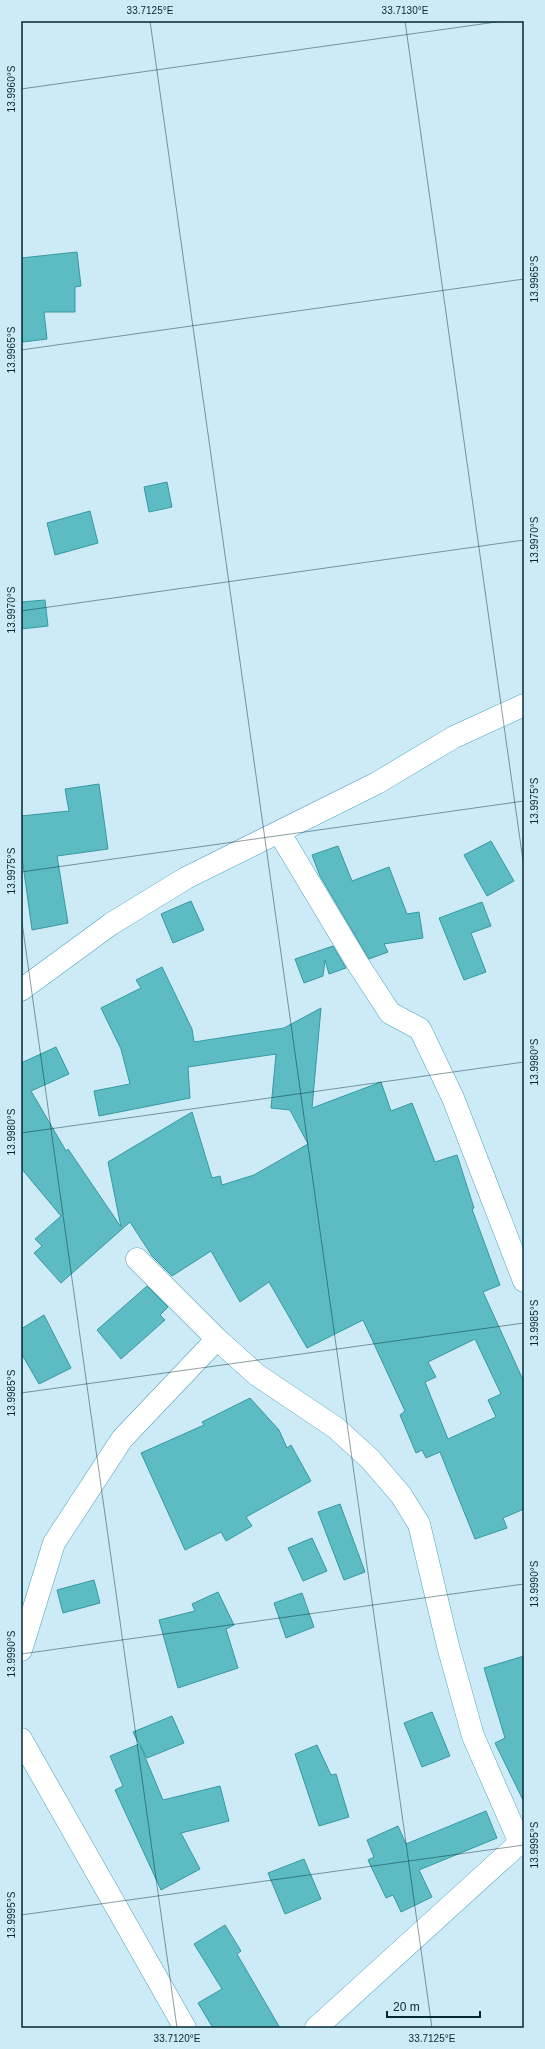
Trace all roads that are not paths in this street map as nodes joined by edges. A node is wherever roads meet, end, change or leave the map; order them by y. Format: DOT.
graph roads {
  1 [pos="524,705"];
  2 [pos="279,832"];
  3 [pos="21,990"];
  4 [pos="136,1259"];
  5 [pos="524,1281"];
  6 [pos="217,1339"];
  7 [pos="21,1650"];
  8 [pos="21,1739"];
  9 [pos="522,1841"];
  10 [pos="185,2028"];
  11 [pos="316,2028"];
  1 -- 2 [label="street"];
  2 -- 3 [label="street"];
  2 -- 5 [label="street"];
  4 -- 6 [label="street"];
  6 -- 7 [label="street"];
  6 -- 9 [label="street"];
  8 -- 10 [label="street"];
  9 -- 11 [label="street"];
}
